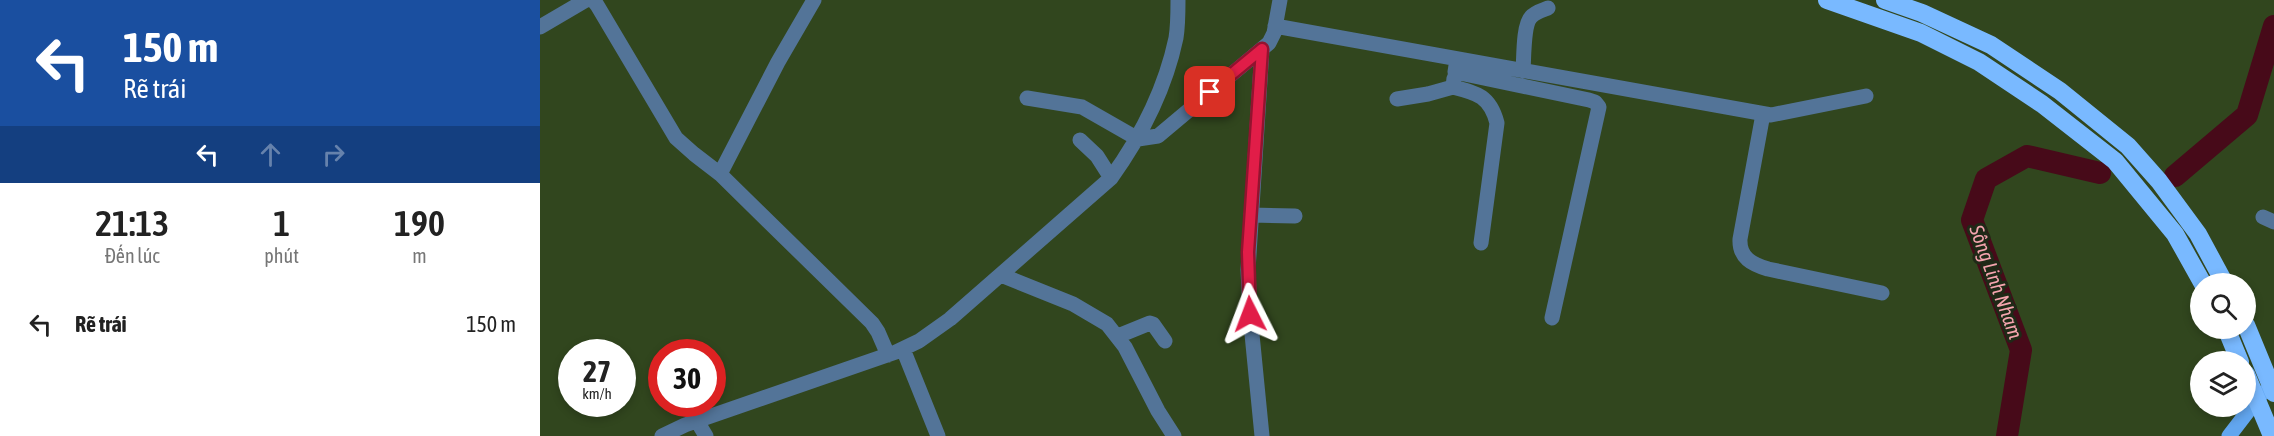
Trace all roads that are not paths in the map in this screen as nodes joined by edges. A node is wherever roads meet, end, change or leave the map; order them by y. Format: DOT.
graph roads {
  1 [pos="586,0"];
  2 [pos="593,0"];
  3 [pos="814,0"];
  4 [pos="1178,0"];
  5 [pos="1280,0"];
  6 [pos="1827,0"];
  7 [pos="1885,0"];
  8 [pos="1548,8"];
  9 [pos="1275,26"];
  10 [pos="540,27"];
  11 [pos="1262,49"];
  12 [pos="1523,71"];
  13 [pos="1455,73"];
  14 [pos="1866,96"];
  15 [pos="1027,98"];
  16 [pos="1397,99"];
  17 [pos="1763,114"];
  18 [pos="1080,140"];
  19 [pos="1138,140"];
  20 [pos="720,174"];
  21 [pos="1111,178"];
  22 [pos="1251,214"];
  23 [pos="1295,216"];
  24 [pos="1481,243"];
  25 [pos="2198,273"];
  26 [pos="2219,273"];
  27 [pos="1001,275"];
  28 [pos="1882,293"];
  29 [pos="1552,318"];
  30 [pos="1118,336"];
  31 [pos="2252,339"];
  32 [pos="1165,341"];
  33 [pos="903,349"];
  34 [pos="888,355"];
  35 [pos="2273,384"];
  36 [pos="2257,401"];
  37 [pos="698,421"];
  38 [pos="662,436"];
  39 [pos="706,436"];
  40 [pos="938,436"];
  41 [pos="1174,436"];
  42 [pos="1262,436"];
  43 [pos="2229,436"];
  44 [pos="2272,436"];
  1 -- 10 [label="street"];
  2 -- 20 [label="street"];
  3 -- 20 [label="street"];
  4 -- 19 [label="street"];
  5 -- 9 [label="street"];
  6 -- 25 [label="highway"];
  7 -- 26 [label="highway"];
  8 -- 12 [label="street"];
  9 -- 11 [label="street"];
  9 -- 13 [label="street"];
  11 -- 19 [label="street"];
  11 -- 22 [label="street"];
  12 -- 13 [label="street"];
  12 -- 17 [label="street"];
  13 -- 16 [label="street"];
  13 -- 24 [label="street"];
  13 -- 29 [label="street"];
  14 -- 17 [label="street"];
  15 -- 19 [label="street"];
  17 -- 28 [label="street"];
  18 -- 21 [label="street"];
  19 -- 21 [label="street"];
  20 -- 34 [label="street"];
  21 -- 27 [label="street"];
  22 -- 23 [label="street"];
  22 -- 42 [label="street"];
  27 -- 30 [label="street"];
  27 -- 33 [label="street"];
  30 -- 32 [label="street"];
  30 -- 41 [label="street"];
  31 -- 35 [label="highway"];
  33 -- 34 [label="street"];
  33 -- 40 [label="street"];
  34 -- 37 [label="street"];
  35 -- 36 [label="main road"];
  36 -- 43 [label="main road"];
  36 -- 44 [label="highway"];
  37 -- 38 [label="street"];
  37 -- 39 [label="street"];
}
